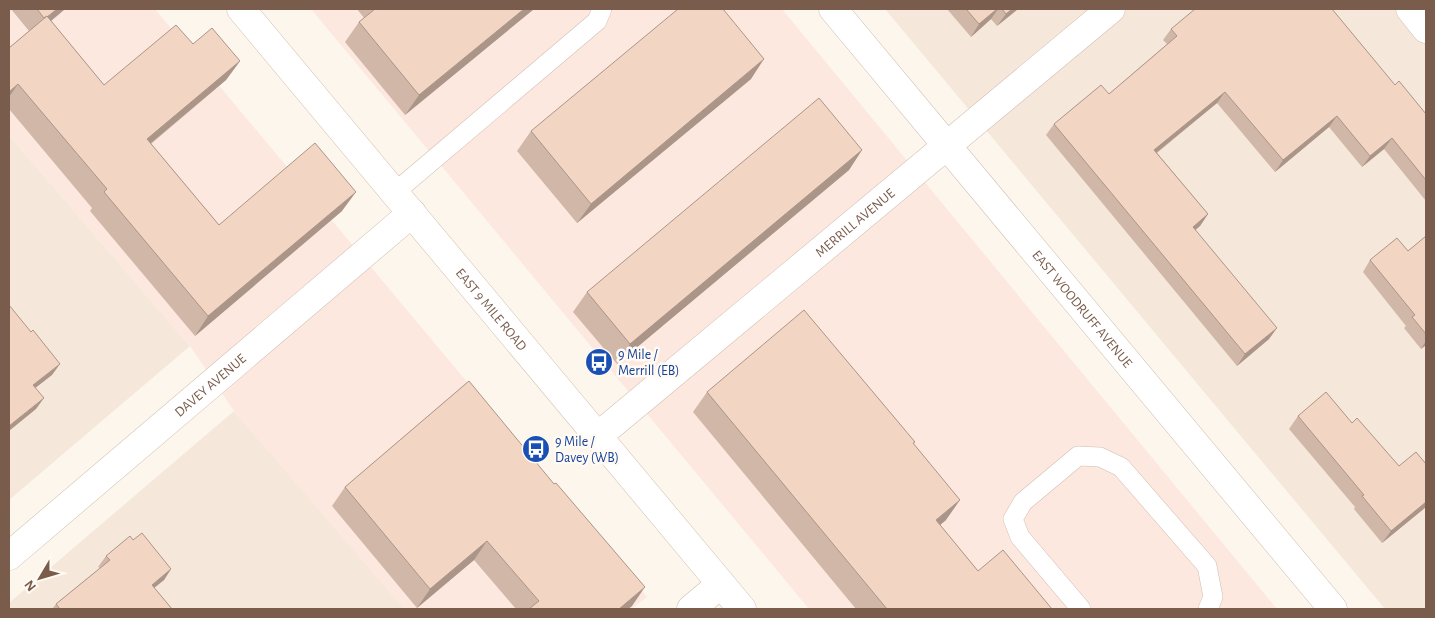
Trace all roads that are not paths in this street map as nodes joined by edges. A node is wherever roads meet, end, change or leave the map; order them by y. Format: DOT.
graph roads {
  1 [pos="241,9"];
  2 [pos="602,9"];
  3 [pos="833,9"];
  4 [pos="1111,9"];
  5 [pos="1410,9"];
  6 [pos="1426,29"];
  7 [pos="946,146"];
  8 [pos="394,192"];
  9 [pos="412,213"];
  10 [pos="598,436"];
  11 [pos="9,556"];
  12 [pos="721,584"];
  13 [pos="692,609"];
  14 [pos="742,609"];
  15 [pos="1081,609"];
  16 [pos="1208,609"];
  17 [pos="1333,609"];
  1 -- 8 [label="street, EAST 9 MILE ROAD"];
  2 -- 8 [label="lane"];
  3 -- 7 [label="street, EAST WOODRUFF AVENUE"];
  4 -- 7 [label="street, MERRILL AVENUE"];
  5 -- 6 [label="street"];
  7 -- 10 [label="street, MERRILL AVENUE"];
  7 -- 17 [label="street, EAST WOODRUFF AVENUE"];
  8 -- 9 [label="street, EAST 9 MILE ROAD"];
  9 -- 10 [label="street, EAST 9 MILE ROAD"];
  9 -- 11 [label="street, DAVEY AVENUE"];
  10 -- 12 [label="street, EAST 9 MILE ROAD"];
  12 -- 13 [label="street"];
  12 -- 14 [label="street, EAST 9 MILE ROAD"];
  15 -- 16 [label="lane"];
}
